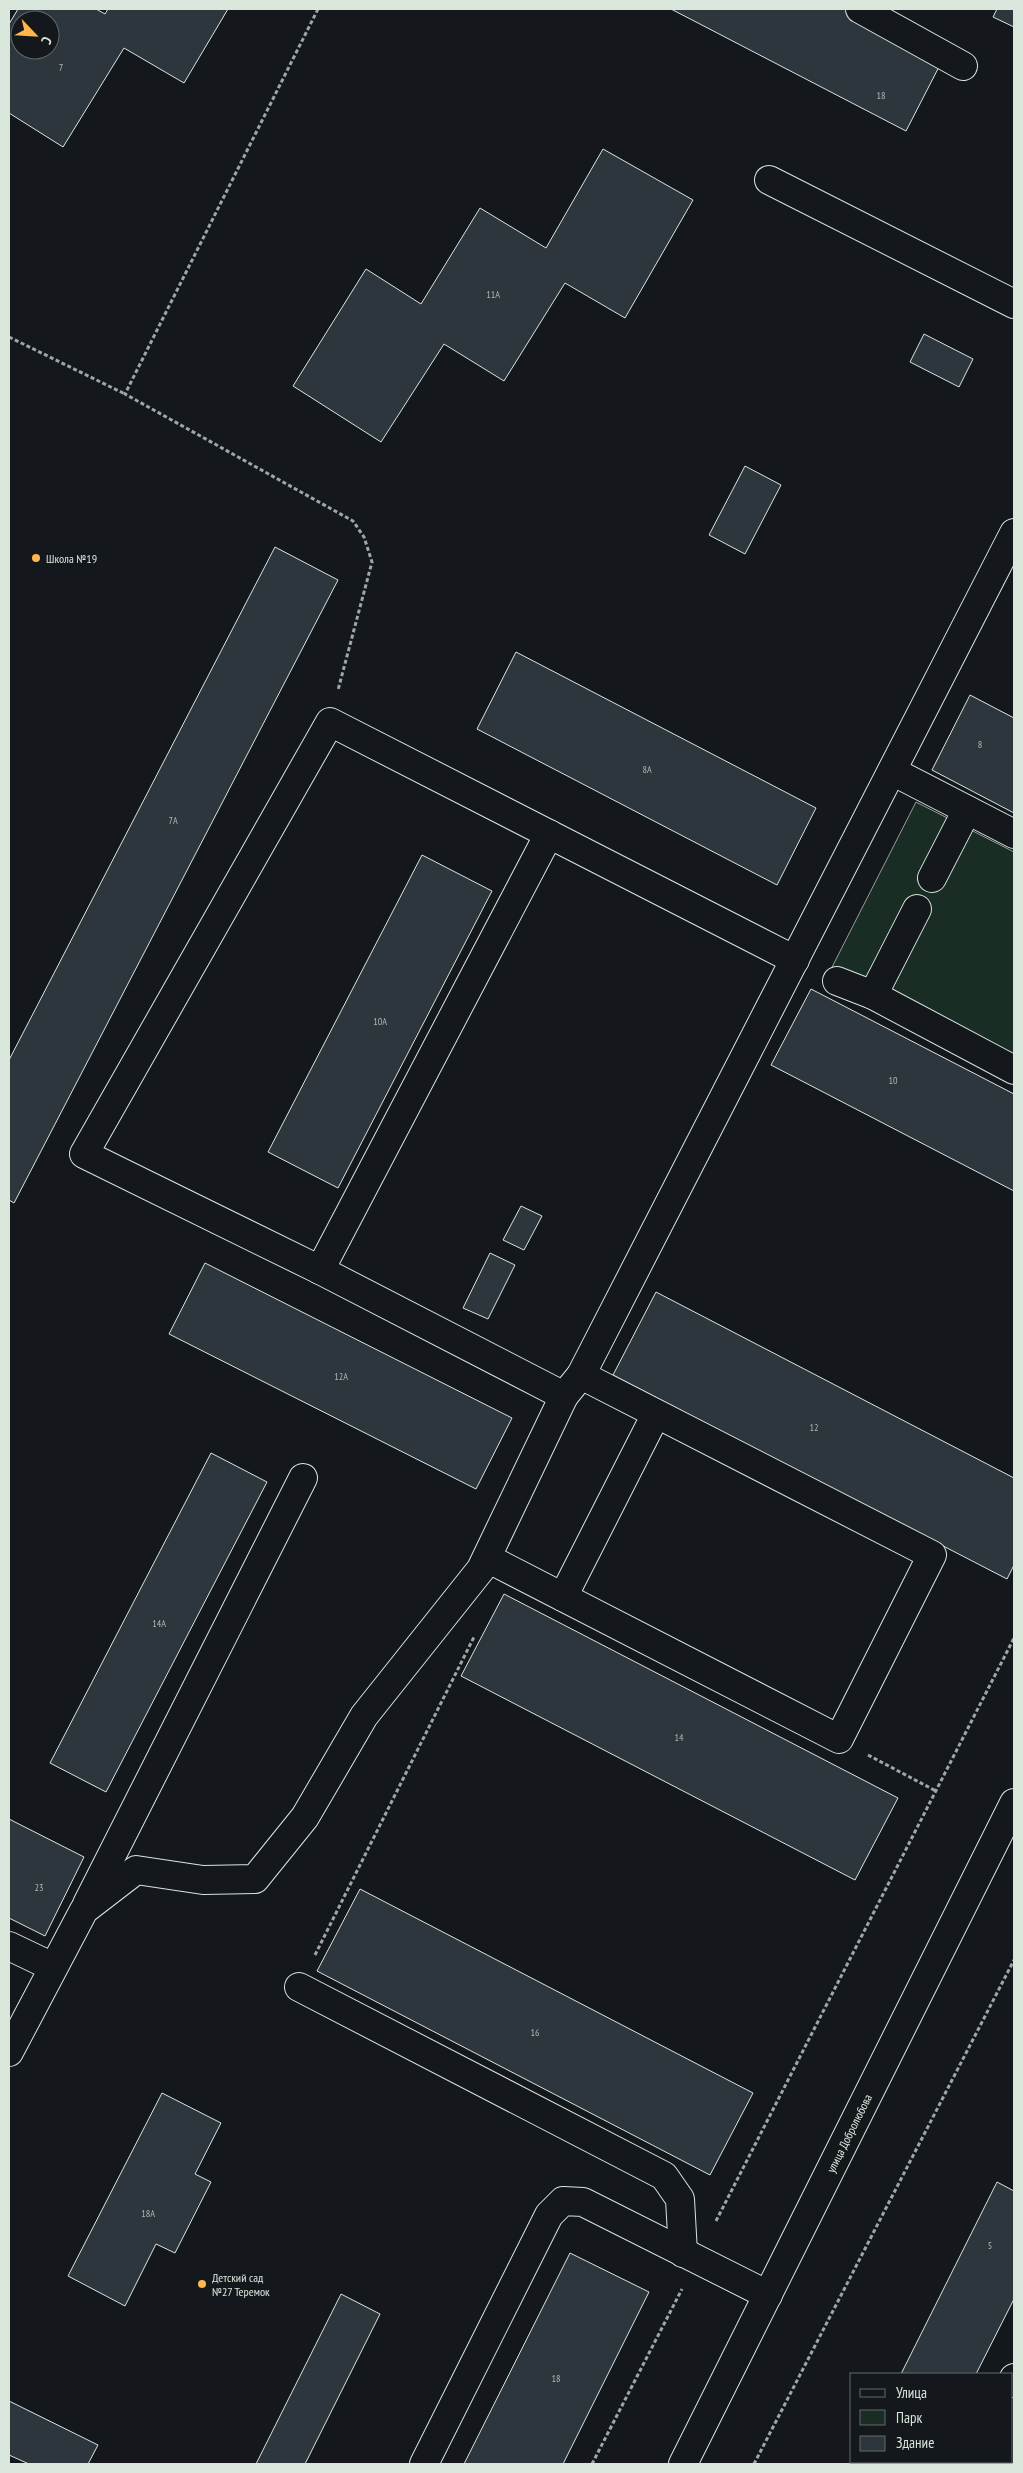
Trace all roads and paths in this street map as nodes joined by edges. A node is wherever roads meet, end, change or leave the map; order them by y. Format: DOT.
graph roads {
  1 [pos="318,9"];
  2 [pos="860,9"];
  3 [pos="963,66"];
  4 [pos="769,180"];
  5 [pos="1014,304"];
  6 [pos="9,337"];
  7 [pos="125,394"];
  8 [pos="1014,533"];
  9 [pos="330,722"];
  10 [pos="892,771"];
  11 [pos="968,810"];
  12 [pos="549,834"];
  13 [pos="1014,834"];
  14 [pos="932,878"];
  15 [pos="917,909"];
  16 [pos="795,960"];
  17 [pos="837,981"];
  18 [pos="873,994"];
  19 [pos="1014,1070"];
  20 [pos="320,1270"];
  21 [pos="572,1386"];
  22 [pos="656,1414"];
  23 [pos="303,1478"];
  24 [pos="487,1558"];
  25 [pos="563,1597"];
  26 [pos="1014,1638"];
  27 [pos="839,1739"];
  28 [pos="936,1791"];
  29 [pos="1014,1803"];
  30 [pos="84,1910"];
  31 [pos="9,1946"];
  32 [pos="1014,1960"];
  33 [pos="52,1968"];
  34 [pos="299,1987"];
  35 [pos="9,2052"];
  36 [pos="690,2256"];
  37 [pos="768,2296"];
  38 [pos="424,2464"];
  39 [pos="592,2464"];
  40 [pos="683,2464"];
  41 [pos="754,2464"];
  1 -- 7 [label="path"];
  2 -- 3 [label="street"];
  4 -- 5 [label="street"];
  6 -- 7 [label="path"];
  7 -- 9 [label="path"];
  8 -- 10 [label="street"];
  9 -- 12 [label="street"];
  9 -- 20 [label="street"];
  10 -- 11 [label="street"];
  10 -- 16 [label="street"];
  11 -- 13 [label="street"];
  11 -- 14 [label="street"];
  12 -- 16 [label="street"];
  12 -- 20 [label="street"];
  15 -- 18 [label="street"];
  16 -- 21 [label="street"];
  17 -- 18 [label="street"];
  18 -- 19 [label="street"];
  20 -- 21 [label="street"];
  21 -- 22 [label="street"];
  21 -- 24 [label="street"];
  22 -- 25 [label="street"];
  22 -- 27 [label="street"];
  23 -- 30 [label="street"];
  24 -- 25 [label="street"];
  24 -- 30 [label="street"];
  25 -- 27 [label="street"];
  26 -- 28 [label="path"];
  27 -- 28 [label="path"];
  28 -- 36 [label="path"];
  29 -- 37 [label="street, улица Добролюбова"];
  30 -- 33 [label="street"];
  31 -- 33 [label="street"];
  32 -- 41 [label="path"];
  33 -- 35 [label="street"];
  34 -- 36 [label="street"];
  36 -- 37 [label="street"];
  36 -- 38 [label="street"];
  36 -- 39 [label="path"];
  37 -- 40 [label="street, улица Добролюбова"];
}
